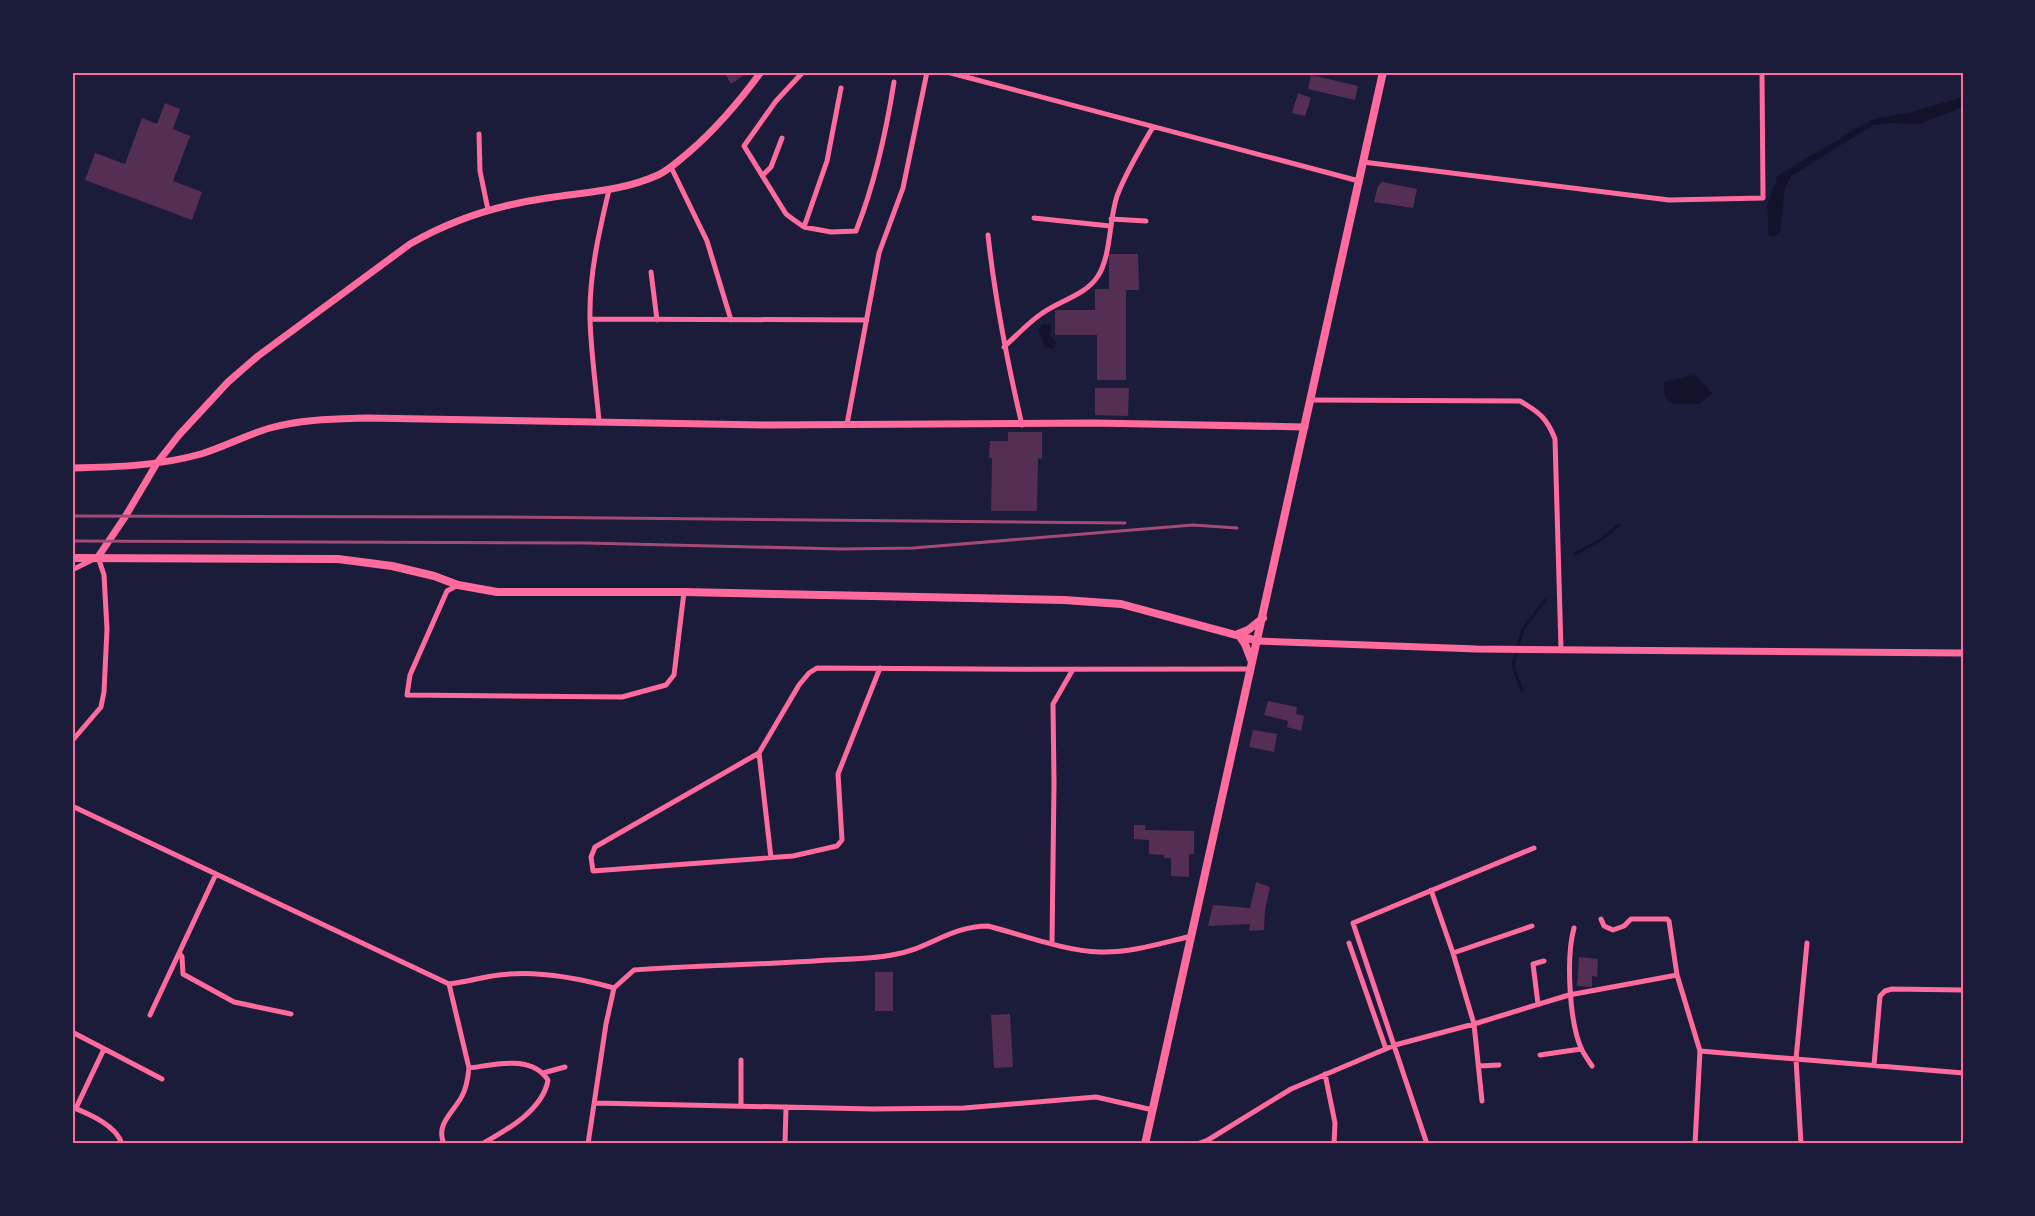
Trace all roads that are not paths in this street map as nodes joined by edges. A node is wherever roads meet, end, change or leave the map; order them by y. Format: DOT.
graph roads {
  1 [pos="761,72"];
  2 [pos="803,72"];
  3 [pos="927,72"];
  4 [pos="947,72"];
  5 [pos="1383,72"];
  6 [pos="1762,72"];
  7 [pos="894,82"];
  8 [pos="840,88"];
  9 [pos="1153,127"];
  10 [pos="479,134"];
  11 [pos="782,138"];
  12 [pos="1363,162"];
  13 [pos="671,167"];
  14 [pos="763,175"];
  15 [pos="1359,182"];
  16 [pos="609,190"];
  17 [pos="488,210"];
  18 [pos="1034,218"];
  19 [pos="1146,221"];
  20 [pos="1110,222"];
  21 [pos="804,227"];
  22 [pos="988,235"];
  23 [pos="651,272"];
  24 [pos="590,319"];
  25 [pos="657,320"];
  26 [pos="731,320"];
  27 [pos="867,320"];
  28 [pos="1004,347"];
  29 [pos="1311,400"];
  30 [pos="599,421"];
  31 [pos="848,424"];
  32 [pos="1022,425"];
  33 [pos="1305,427"];
  34 [pos="158,463"];
  35 [pos="72,468"];
  36 [pos="98,557"];
  37 [pos="72,558"];
  38 [pos="72,570"];
  39 [pos="458,585"];
  40 [pos="684,592"];
  41 [pos="1263,618"];
  42 [pos="1238,634"];
  43 [pos="1258,641"];
  44 [pos="1561,649"];
  45 [pos="1963,653"];
  46 [pos="1252,666"];
  47 [pos="880,668"];
  48 [pos="1072,671"];
  49 [pos="72,741"];
  50 [pos="759,753"];
  51 [pos="72,806"];
  52 [pos="1534,848"];
  53 [pos="771,858"];
  54 [pos="216,874"];
  55 [pos="1431,890"];
  56 [pos="1601,919"];
  57 [pos="1532,926"];
  58 [pos="1574,928"];
  59 [pos="1192,936"];
  60 [pos="1052,943"];
  61 [pos="1348,944"];
  62 [pos="1807,944"];
  63 [pos="1453,953"];
  64 [pos="180,954"];
  65 [pos="1544,961"];
  66 [pos="1677,975"];
  67 [pos="449,984"];
  68 [pos="614,988"];
  69 [pos="1963,990"];
  70 [pos="1569,995"];
  71 [pos="1538,1004"];
  72 [pos="291,1014"];
  73 [pos="150,1015"];
  74 [pos="1474,1024"];
  75 [pos="72,1032"];
  76 [pos="1395,1045"];
  77 [pos="104,1049"];
  78 [pos="1386,1049"];
  79 [pos="1581,1049"];
  80 [pos="1700,1051"];
  81 [pos="1540,1055"];
  82 [pos="1796,1059"];
  83 [pos="741,1060"];
  84 [pos="1499,1065"];
  85 [pos="1874,1065"];
  86 [pos="1479,1066"];
  87 [pos="1592,1066"];
  88 [pos="565,1067"];
  89 [pos="469,1068"];
  90 [pos="543,1073"];
  91 [pos="1963,1073"];
  92 [pos="1325,1074"];
  93 [pos="162,1079"];
  94 [pos="1482,1101"];
  95 [pos="595,1103"];
  96 [pos="741,1105"];
  97 [pos="74,1107"];
  98 [pos="786,1107"];
  99 [pos="1153,1110"];
  100 [pos="1209,1142"];
  101 [pos="122,1144"];
  102 [pos="444,1144"];
  103 [pos="482,1144"];
  104 [pos="588,1144"];
  105 [pos="785,1144"];
  106 [pos="1145,1144"];
  107 [pos="1197,1144"];
  108 [pos="1335,1144"];
  109 [pos="1427,1144"];
  110 [pos="1695,1144"];
  111 [pos="1801,1144"];
  1 -- 13 [label="street"];
  2 -- 14 [label="street"];
  3 -- 27 [label="street"];
  4 -- 9 [label="street"];
  5 -- 12 [label="main road"];
  6 -- 12 [label="street"];
  7 -- 21 [label="street"];
  8 -- 21 [label="street"];
  9 -- 15 [label="street"];
  9 -- 20 [label="street"];
  10 -- 17 [label="street"];
  11 -- 14 [label="street"];
  12 -- 15 [label="main road"];
  13 -- 16 [label="street"];
  13 -- 26 [label="street"];
  14 -- 21 [label="street"];
  15 -- 29 [label="main road"];
  16 -- 17 [label="street"];
  16 -- 24 [label="street"];
  17 -- 34 [label="street"];
  18 -- 20 [label="street"];
  19 -- 20 [label="street"];
  20 -- 28 [label="street"];
  22 -- 28 [label="street"];
  23 -- 25 [label="street"];
  24 -- 25 [label="street"];
  24 -- 30 [label="street"];
  25 -- 26 [label="street"];
  26 -- 27 [label="street"];
  27 -- 31 [label="street"];
  28 -- 32 [label="street"];
  29 -- 33 [label="main road"];
  29 -- 44 [label="street"];
  30 -- 31 [label="street"];
  30 -- 34 [label="street"];
  31 -- 32 [label="street"];
  32 -- 33 [label="street"];
  33 -- 41 [label="main road"];
  34 -- 35 [label="street"];
  34 -- 36 [label="street"];
  36 -- 37 [label="main road"];
  36 -- 38 [label="street"];
  36 -- 39 [label="main road"];
  36 -- 49 [label="street"];
  39 -- 40 [label="main road"];
  39 -- 40 [label="street"];
  40 -- 42 [label="main road"];
  41 -- 42 [label="main road"];
  41 -- 43 [label="main road"];
  42 -- 43 [label="main road"];
  42 -- 46 [label="main road"];
  43 -- 44 [label="street"];
  43 -- 46 [label="main road"];
  44 -- 45 [label="street"];
  46 -- 48 [label="street"];
  46 -- 59 [label="main road"];
  47 -- 48 [label="street"];
  47 -- 50 [label="street"];
  47 -- 53 [label="street"];
  48 -- 60 [label="street"];
  50 -- 53 [label="street"];
  50 -- 53 [label="street"];
  51 -- 54 [label="street"];
  52 -- 55 [label="street"];
  54 -- 64 [label="street"];
  54 -- 67 [label="street"];
  55 -- 63 [label="street"];
  55 -- 76 [label="street"];
  56 -- 66 [label="street"];
  57 -- 63 [label="street"];
  58 -- 70 [label="street"];
  59 -- 60 [label="street"];
  59 -- 99 [label="main road"];
  60 -- 68 [label="street"];
  61 -- 78 [label="street"];
  62 -- 82 [label="street"];
  63 -- 74 [label="street"];
  64 -- 72 [label="street"];
  64 -- 73 [label="street"];
  65 -- 71 [label="street"];
  66 -- 70 [label="street"];
  66 -- 80 [label="street"];
  67 -- 68 [label="street"];
  67 -- 89 [label="street"];
  68 -- 95 [label="street"];
  69 -- 85 [label="street"];
  70 -- 71 [label="street"];
  70 -- 79 [label="street"];
  71 -- 74 [label="street"];
  74 -- 76 [label="street"];
  74 -- 86 [label="street"];
  75 -- 77 [label="street"];
  76 -- 78 [label="street"];
  76 -- 109 [label="street"];
  77 -- 93 [label="street"];
  77 -- 97 [label="street"];
  78 -- 92 [label="street"];
  79 -- 81 [label="street"];
  79 -- 87 [label="street"];
  80 -- 82 [label="street"];
  80 -- 110 [label="street"];
  82 -- 85 [label="street"];
  82 -- 111 [label="street"];
  83 -- 96 [label="street"];
  84 -- 86 [label="street"];
  85 -- 91 [label="street"];
  86 -- 94 [label="street"];
  88 -- 90 [label="street"];
  89 -- 90 [label="street"];
  89 -- 102 [label="street"];
  90 -- 103 [label="street"];
  92 -- 100 [label="street"];
  92 -- 108 [label="street"];
  95 -- 96 [label="street"];
  95 -- 104 [label="street"];
  96 -- 98 [label="street"];
  97 -- 101 [label="street"];
  98 -- 99 [label="street"];
  98 -- 105 [label="street"];
  99 -- 106 [label="main road"];
  100 -- 107 [label="street"];
}
